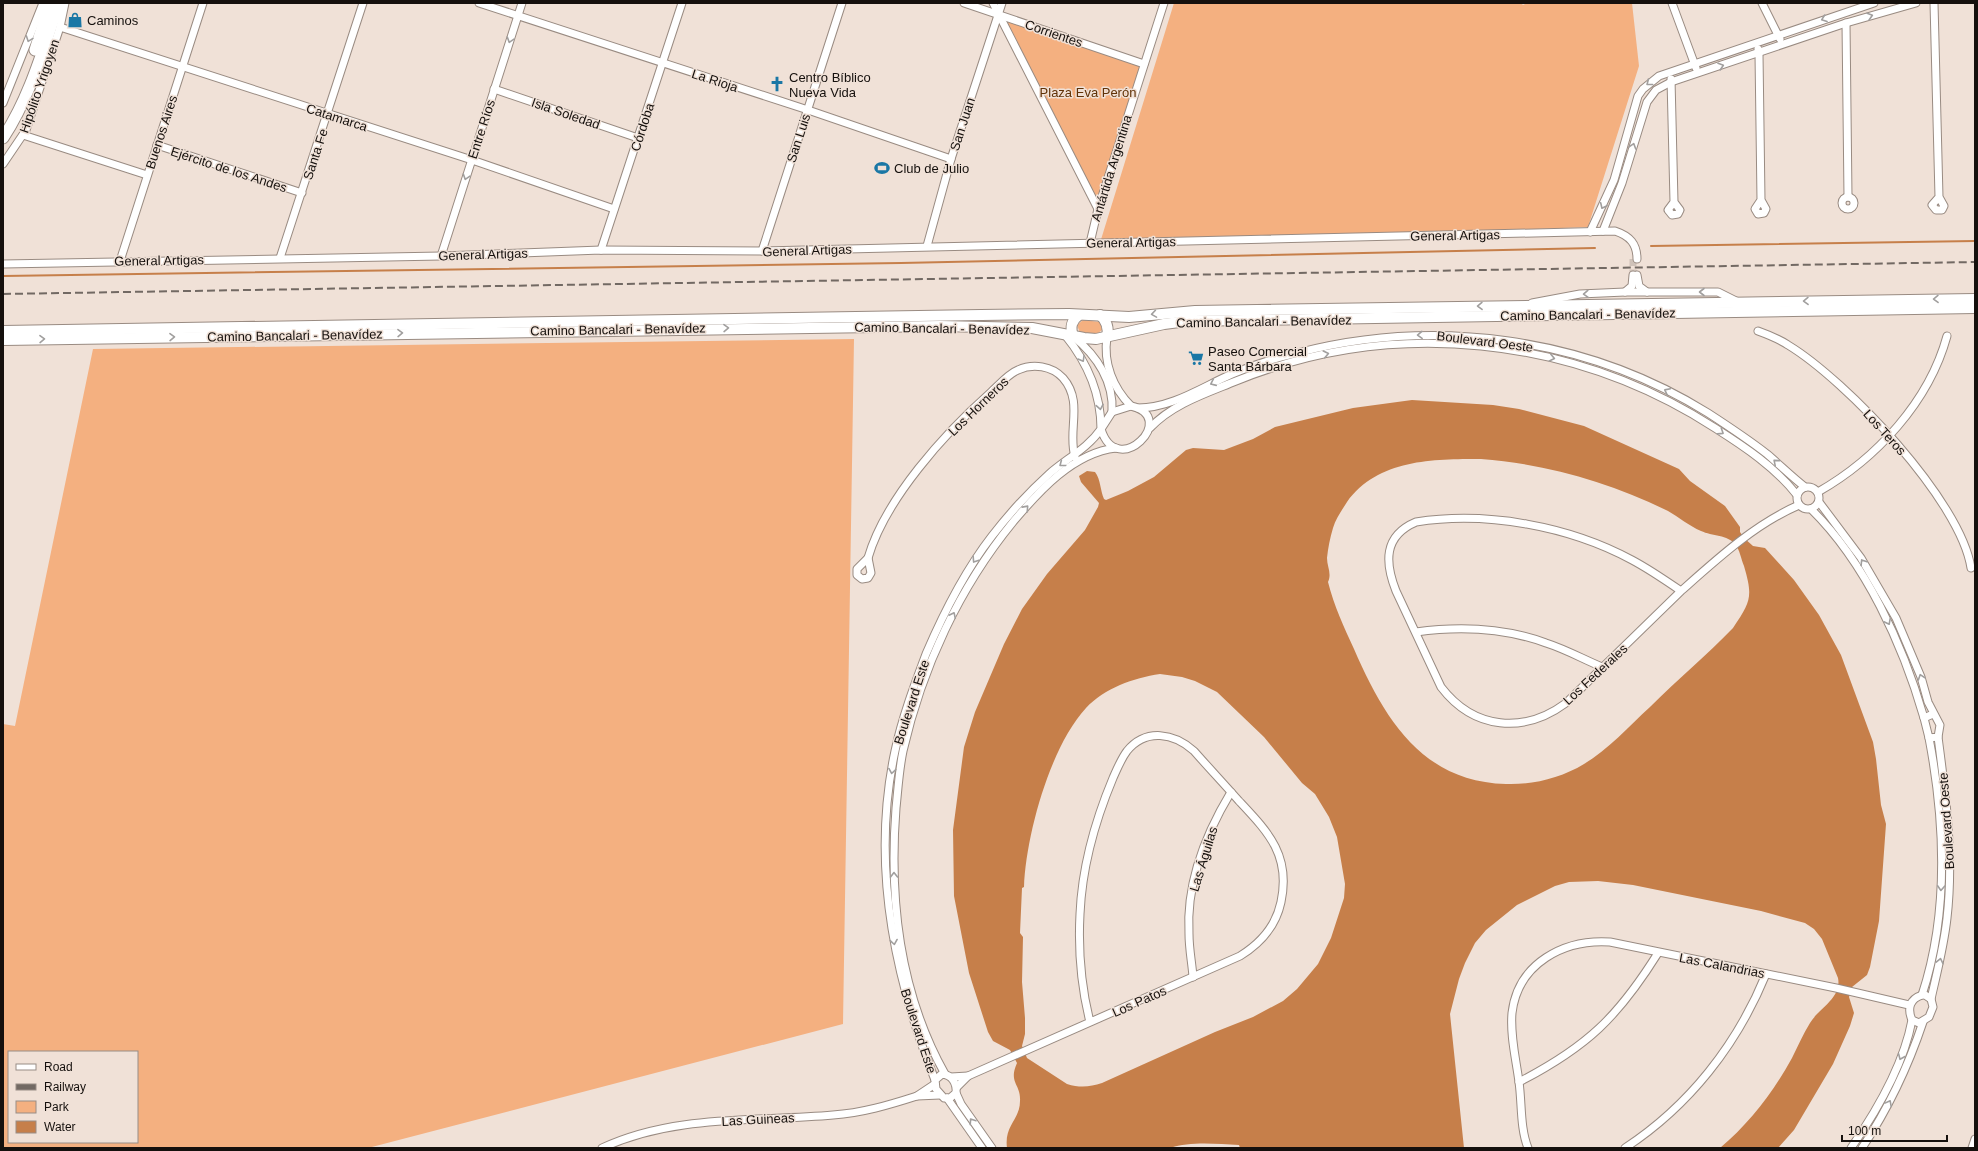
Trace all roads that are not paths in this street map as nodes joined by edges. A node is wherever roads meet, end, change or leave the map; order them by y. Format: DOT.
graph roads {
  1 [pos="43,3"];
  2 [pos="50,3"];
  3 [pos="59,3"];
  4 [pos="65,3"];
  5 [pos="203,3"];
  6 [pos="363,3"];
  7 [pos="479,3"];
  8 [pos="522,3"];
  9 [pos="682,3"];
  10 [pos="842,3"];
  11 [pos="964,3"];
  12 [pos="993,3"];
  13 [pos="1002,3"];
  14 [pos="1164,3"];
  15 [pos="1672,3"];
  16 [pos="1762,3"];
  17 [pos="1874,3"];
  18 [pos="1916,3"];
  19 [pos="1934,3"];
  20 [pos="1855,7"];
  21 [pos="998,14"];
  22 [pos="1838,14"];
  23 [pos="518,16"];
  24 [pos="1855,20"];
  25 [pos="1844,24"];
  26 [pos="60,27"];
  27 [pos="1778,36"];
  28 [pos="1756,44"];
  29 [pos="1782,45"];
  30 [pos="1760,54"];
  31 [pos="662,63"];
  32 [pos="1144,64"];
  33 [pos="1695,65"];
  34 [pos="182,67"];
  35 [pos="1671,72"];
  36 [pos="1698,74"];
  37 [pos="1672,82"];
  38 [pos="494,89"];
  39 [pos="3,103"];
  40 [pos="808,110"];
  41 [pos="328,114"];
  42 [pos="5,128"];
  43 [pos="23,135"];
  44 [pos="638,138"];
  45 [pos="157,145"];
  46 [pos="951,159"];
  47 [pos="472,160"];
  48 [pos="3,164"];
  49 [pos="147,175"];
  50 [pos="1614,180"];
  51 [pos="1622,183"];
  52 [pos="302,193"];
  53 [pos="1848,197"];
  54 [pos="1939,197"];
  55 [pos="1761,200"];
  56 [pos="1674,202"];
  57 [pos="614,208"];
  58 [pos="1098,209"];
  59 [pos="1603,231"];
  60 [pos="1590,232"];
  61 [pos="1090,243"];
  62 [pos="928,246"];
  63 [pos="601,250"];
  64 [pos="762,251"];
  65 [pos="441,256"];
  66 [pos="280,258"];
  67 [pos="1635,259"];
  68 [pos="120,261"];
  69 [pos="3,264"];
  70 [pos="1625,292"];
  71 [pos="1647,292"];
  72 [pos="1975,300"];
  73 [pos="1738,302"];
  74 [pos="1517,306"];
  75 [pos="1975,308"];
  76 [pos="1079,315"];
  77 [pos="1100,315"];
  78 [pos="3,331"];
  79 [pos="1758,331"];
  80 [pos="1069,335"];
  81 [pos="1947,336"];
  82 [pos="1107,337"];
  83 [pos="1489,338"];
  84 [pos="1372,339"];
  85 [pos="3,340"];
  86 [pos="1372,346"];
  87 [pos="1489,347"];
  88 [pos="1268,361"];
  89 [pos="1270,369"];
  90 [pos="1162,406"];
  91 [pos="1135,407"];
  92 [pos="1112,412"];
  93 [pos="1706,412"];
  94 [pos="1164,415"];
  95 [pos="1702,420"];
  96 [pos="1150,428"];
  97 [pos="1101,429"];
  98 [pos="1890,435"];
  99 [pos="1116,448"];
  100 [pos="1075,458"];
  101 [pos="1805,487"];
  102 [pos="1818,492"];
  103 [pos="1797,495"];
  104 [pos="1819,502"];
  105 [pos="1799,505"];
  106 [pos="1811,509"];
  107 [pos="994,534"];
  108 [pos="1000,538"];
  109 [pos="868,558"];
  110 [pos="1971,568"];
  111 [pos="1681,591"];
  112 [pos="1889,605"];
  113 [pos="1881,609"];
  114 [pos="936,630"];
  115 [pos="1416,632"];
  116 [pos="944,634"];
  117 [pos="1602,668"];
  118 [pos="1933,714"];
  119 [pos="1924,718"];
  120 [pos="899,736"];
  121 [pos="1938,737"];
  122 [pos="907,738"];
  123 [pos="1929,738"];
  124 [pos="1231,792"];
  125 [pos="890,847"];
  126 [pos="1942,866"];
  127 [pos="1950,866"];
  128 [pos="1658,953"];
  129 [pos="900,958"];
  130 [pos="1766,974"];
  131 [pos="1193,977"];
  132 [pos="1922,995"];
  133 [pos="1931,999"];
  134 [pos="1909,1005"];
  135 [pos="1912,1020"];
  136 [pos="1090,1022"];
  137 [pos="1923,1022"];
  138 [pos="948,1075"];
  139 [pos="968,1076"];
  140 [pos="935,1082"];
  141 [pos="1519,1082"];
  142 [pos="956,1090"];
  143 [pos="917,1096"];
  144 [pos="943,1097"];
  145 [pos="1863,1131"];
  146 [pos="1870,1136"];
  147 [pos="1975,1139"];
  148 [pos="985,1140"];
  149 [pos="980,1146"];
  150 [pos="602,1148"];
  151 [pos="992,1148"];
  152 [pos="1528,1148"];
  153 [pos="1625,1148"];
  154 [pos="1851,1148"];
  155 [pos="1862,1148"];
  156 [pos="1972,1148"];
  1 -- 39 [label="street, Hipólito Yrigoyen, one-way"];
  2 -- 42 [label="main road"];
  3 -- 42 [label="main road"];
  4 -- 26 [label="street, Hipólito Yrigoyen"];
  5 -- 34 [label="street, Buenos Aires"];
  6 -- 41 [label="street, Santa Fe"];
  7 -- 23 [label="street, La Rioja"];
  8 -- 23 [label="street, Entre Ríos"];
  9 -- 31 [label="street, Córdoba"];
  10 -- 40 [label="street, San Luis"];
  11 -- 21 [label="street, Corrientes"];
  12 -- 21 [label="street"];
  13 -- 21 [label="street, San Juan"];
  14 -- 32 [label="street, Antártida Argentina"];
  15 -- 33 [label="street"];
  16 -- 27 [label="street"];
  17 -- 20 [label="street"];
  24 -- 18 [label="street, one-way"];
  19 -- 54 [label="street"];
  20 -- 22 [label="street"];
  20 -- 24 [label="street"];
  21 -- 32 [label="street, Corrientes"];
  21 -- 46 [label="street, San Juan"];
  21 -- 58 [label="street"];
  22 -- 25 [label="street"];
  22 -- 27 [label="street, one-way"];
  23 -- 31 [label="street, La Rioja"];
  23 -- 38 [label="street, Entre Ríos, one-way"];
  24 -- 25 [label="street"];
  25 -- 29 [label="street"];
  25 -- 53 [label="street"];
  26 -- 34 [label="street, Catamarca"];
  26 -- 43 [label="street, Hipólito Yrigoyen"];
  27 -- 28 [label="street"];
  27 -- 29 [label="street"];
  28 -- 30 [label="street"];
  28 -- 33 [label="street"];
  29 -- 30 [label="street"];
  36 -- 30 [label="street, one-way"];
  30 -- 55 [label="street"];
  31 -- 40 [label="street, La Rioja"];
  31 -- 44 [label="street, Córdoba"];
  32 -- 58 [label="street, Antártida Argentina"];
  33 -- 35 [label="street"];
  33 -- 36 [label="street"];
  34 -- 41 [label="street, Catamarca"];
  34 -- 45 [label="street, Buenos Aires"];
  35 -- 37 [label="street"];
  35 -- 50 [label="street, one-way"];
  36 -- 37 [label="street"];
  51 -- 37 [label="street, one-way"];
  37 -- 56 [label="street"];
  38 -- 44 [label="street, Isla Soledad"];
  38 -- 47 [label="street, Entre Ríos"];
  40 -- 46 [label="street, La Rioja"];
  40 -- 64 [label="street, San Luis"];
  41 -- 47 [label="street, Catamarca"];
  41 -- 52 [label="street, Santa Fe"];
  43 -- 48 [label="street, Hipólito Yrigoyen"];
  43 -- 49 [label="street"];
  44 -- 57 [label="street, Córdoba"];
  45 -- 49 [label="street, Buenos Aires"];
  45 -- 52 [label="street, Ejército de los Andes"];
  46 -- 62 [label="street, San Juan"];
  47 -- 57 [label="street, Catamarca"];
  47 -- 65 [label="street, Entre Ríos, one-way"];
  49 -- 68 [label="street, Buenos Aires"];
  50 -- 51 [label="street"];
  50 -- 60 [label="street, one-way"];
  51 -- 59 [label="street"];
  52 -- 66 [label="street, Santa Fe"];
  57 -- 63 [label="street, Córdoba"];
  58 -- 61 [label="street, Antártida Argentina"];
  59 -- 60 [label="street, General Artigas"];
  59 -- 67 [label="street, General Artigas"];
  60 -- 61 [label="street, General Artigas"];
  61 -- 62 [label="street, General Artigas"];
  62 -- 64 [label="street, General Artigas"];
  63 -- 64 [label="street, General Artigas"];
  63 -- 65 [label="street, General Artigas"];
  65 -- 66 [label="street, General Artigas"];
  66 -- 68 [label="street, General Artigas"];
  68 -- 69 [label="street, General Artigas"];
  70 -- 71 [label="street"];
  70 -- 71 [label="street"];
  70 -- 74 [label="street, one-way"];
  73 -- 71 [label="street, one-way"];
  72 -- 73 [label="main road, Camino Bancalari - Benavídez, one-way"];
  73 -- 74 [label="main road, Camino Bancalari - Benavídez"];
  74 -- 77 [label="main road, Camino Bancalari - Benavídez, one-way"];
  75 -- 82 [label="main road, Camino Bancalari - Benavídez"];
  76 -- 77 [label="main road, Camino Bancalari - Benavídez"];
  76 -- 78 [label="main road, Camino Bancalari - Benavídez"];
  76 -- 80 [label="main road"];
  77 -- 82 [label="main road"];
  79 -- 98 [label="street, Los Teros"];
  80 -- 82 [label="main road, Camino Bancalari - Benavídez"];
  85 -- 80 [label="main road, Camino Bancalari - Benavídez, one-way"];
  80 -- 92 [label="street"];
  80 -- 97 [label="street, one-way"];
  81 -- 98 [label="street"];
  82 -- 91 [label="street"];
  83 -- 84 [label="street, Boulevard Oeste, one-way"];
  83 -- 87 [label="street"];
  93 -- 83 [label="street, Boulevard Oeste, one-way"];
  84 -- 86 [label="street"];
  84 -- 88 [label="street, Boulevard Oeste"];
  86 -- 87 [label="street, Boulevard Oeste"];
  89 -- 86 [label="street, Boulevard Oeste, one-way"];
  87 -- 95 [label="street, Boulevard Oeste, one-way"];
  88 -- 89 [label="street"];
  88 -- 90 [label="street, Boulevard Oeste, one-way"];
  89 -- 94 [label="street, Boulevard Oeste"];
  90 -- 91 [label="street, Boulevard Oeste"];
  90 -- 94 [label="street"];
  91 -- 92 [label="street"];
  91 -- 96 [label="street"];
  92 -- 97 [label="street"];
  93 -- 95 [label="street"];
  101 -- 93 [label="street, Boulevard Oeste, one-way"];
  94 -- 96 [label="street, Boulevard Oeste"];
  95 -- 103 [label="street, Boulevard Oeste, one-way"];
  96 -- 99 [label="street"];
  97 -- 99 [label="street"];
  97 -- 100 [label="street, Boulevard Este"];
  98 -- 102 [label="street"];
  98 -- 110 [label="street, Los Teros"];
  99 -- 100 [label="street, Boulevard Este"];
  100 -- 107 [label="street, Boulevard Este, one-way"];
  108 -- 100 [label="street, Boulevard Este, one-way"];
  100 -- 109 [label="street, Los Horneros"];
  101 -- 102 [label="street"];
  101 -- 103 [label="street"];
  102 -- 104 [label="street"];
  103 -- 105 [label="street"];
  104 -- 106 [label="street"];
  112 -- 104 [label="street, one-way"];
  105 -- 106 [label="street"];
  105 -- 111 [label="street, Los Federales"];
  106 -- 113 [label="street"];
  107 -- 108 [label="street"];
  107 -- 114 [label="street, Boulevard Este, one-way"];
  116 -- 108 [label="street, Boulevard Este, one-way"];
  111 -- 115 [label="street, Los Federales"];
  111 -- 117 [label="street, Los Federales"];
  112 -- 113 [label="street"];
  118 -- 112 [label="street, one-way"];
  113 -- 119 [label="street, one-way"];
  114 -- 116 [label="street"];
  114 -- 120 [label="street, Boulevard Este"];
  115 -- 117 [label="street"];
  115 -- 117 [label="street, Los Federales"];
  116 -- 122 [label="street, Boulevard Este"];
  118 -- 119 [label="street"];
  118 -- 121 [label="street, Boulevard Oeste"];
  119 -- 123 [label="street, Boulevard Oeste"];
  120 -- 122 [label="street"];
  120 -- 125 [label="street, Boulevard Este, one-way"];
  121 -- 123 [label="street"];
  121 -- 127 [label="street, Boulevard Oeste"];
  122 -- 125 [label="street, Boulevard Este"];
  123 -- 126 [label="street, Boulevard Oeste"];
  124 -- 131 [label="street, Las Águilas"];
  124 -- 131 [label="street, Los Patos"];
  124 -- 136 [label="street, Los Patos"];
  125 -- 129 [label="street, Boulevard Este"];
  126 -- 127 [label="street"];
  126 -- 132 [label="street, Boulevard Oeste, one-way"];
  133 -- 127 [label="street, Boulevard Oeste, one-way"];
  128 -- 130 [label="street, Las Calandrias"];
  128 -- 141 [label="street"];
  128 -- 141 [label="street, Las Calandrias"];
  129 -- 138 [label="street, Boulevard Este"];
  129 -- 140 [label="street, Boulevard Este"];
  130 -- 134 [label="street, Las Calandrias"];
  130 -- 153 [label="street"];
  131 -- 136 [label="street, Los Patos"];
  132 -- 133 [label="street"];
  132 -- 134 [label="street"];
  133 -- 137 [label="street"];
  134 -- 135 [label="street"];
  135 -- 137 [label="street"];
  135 -- 145 [label="street, one-way"];
  136 -- 139 [label="street, Los Patos"];
  146 -- 137 [label="street, one-way"];
  138 -- 139 [label="street, Los Patos"];
  138 -- 140 [label="street, Las Guineas"];
  138 -- 142 [label="street, Boulevard Este"];
  139 -- 142 [label="street, Los Patos"];
  140 -- 143 [label="street, Las Guineas"];
  140 -- 144 [label="street, Boulevard Este"];
  141 -- 152 [label="street, Las Calandrias"];
  142 -- 144 [label="street, Los Patos"];
  148 -- 142 [label="street, one-way"];
  143 -- 144 [label="street, Las Guineas"];
  143 -- 150 [label="street, Las Guineas"];
  144 -- 149 [label="street"];
  145 -- 146 [label="street"];
  145 -- 154 [label="street"];
  146 -- 155 [label="street"];
  147 -- 156 [label="street"];
  148 -- 149 [label="street"];
  148 -- 151 [label="street"];
}
